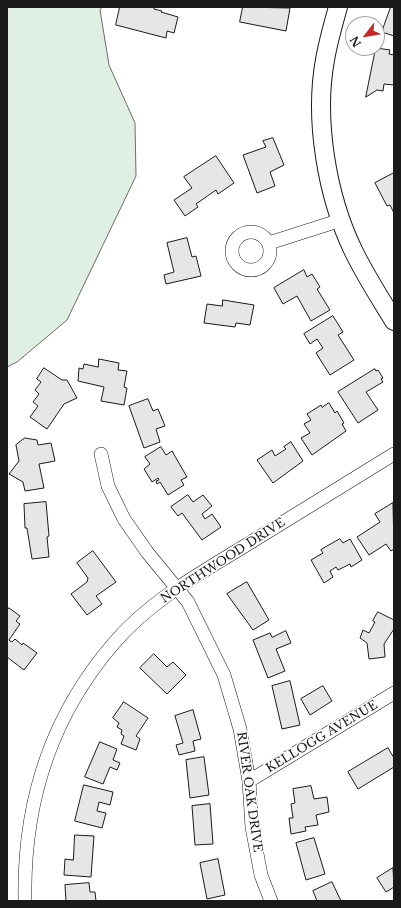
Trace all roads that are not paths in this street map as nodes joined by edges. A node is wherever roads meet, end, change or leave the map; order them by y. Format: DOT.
graph roads {
  1 [pos="338,7"];
  2 [pos="341,220"];
  3 [pos="269,243"];
  4 [pos="394,321"];
  5 [pos="101,454"];
  6 [pos="394,454"];
  7 [pos="177,587"];
  8 [pos="394,693"];
  9 [pos="249,781"];
  10 [pos="24,901"];
  11 [pos="271,901"];
  1 -- 2 [label="main road"];
  2 -- 3 [label="street"];
  2 -- 4 [label="main road"];
  5 -- 7 [label="street, RIVER OAK DRIVE"];
  6 -- 7 [label="street, NORTHWOOD DRIVE"];
  7 -- 9 [label="street, RIVER OAK DRIVE"];
  7 -- 10 [label="street, NORTHWOOD DRIVE"];
  8 -- 9 [label="street, KELLOGG AVENUE"];
  9 -- 11 [label="street, RIVER OAK DRIVE"];
}
